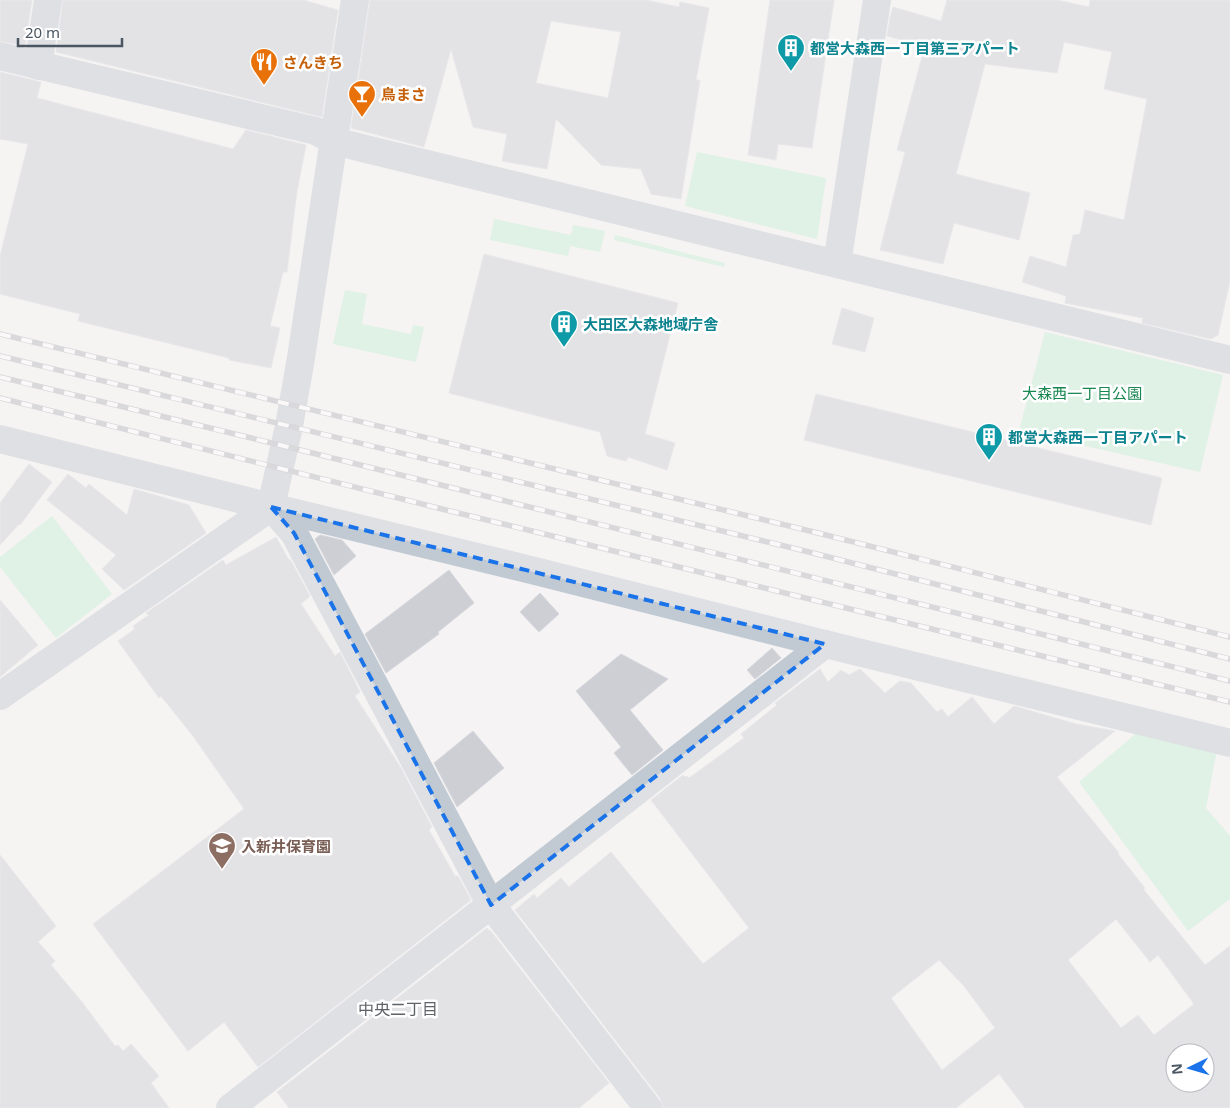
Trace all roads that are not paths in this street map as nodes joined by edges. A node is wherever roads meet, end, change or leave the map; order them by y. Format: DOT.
graph roads {
  1 [pos="48,0"];
  2 [pos="355,0"];
  3 [pos="877,0"];
  4 [pos="0,56"];
  5 [pos="38,66"];
  6 [pos="334,141"];
  7 [pos="837,264"];
  8 [pos="1230,360"];
  9 [pos="0,439"];
  10 [pos="271,507"];
  11 [pos="825,644"];
  12 [pos="0,696"];
  13 [pos="1230,743"];
  14 [pos="491,905"];
  15 [pos="230,1108"];
  16 [pos="648,1108"];
  1 -- 5 [label="street"];
  2 -- 6 [label="street"];
  3 -- 7 [label="street"];
  4 -- 5 [label="street"];
  5 -- 6 [label="street"];
  6 -- 7 [label="street"];
  6 -- 10 [label="street"];
  7 -- 8 [label="street"];
  9 -- 10 [label="street"];
  10 -- 11 [label="street"];
  10 -- 12 [label="street"];
  10 -- 14 [label="street"];
  11 -- 13 [label="street"];
  11 -- 14 [label="street"];
  14 -- 15 [label="street"];
  14 -- 16 [label="street"];
}
